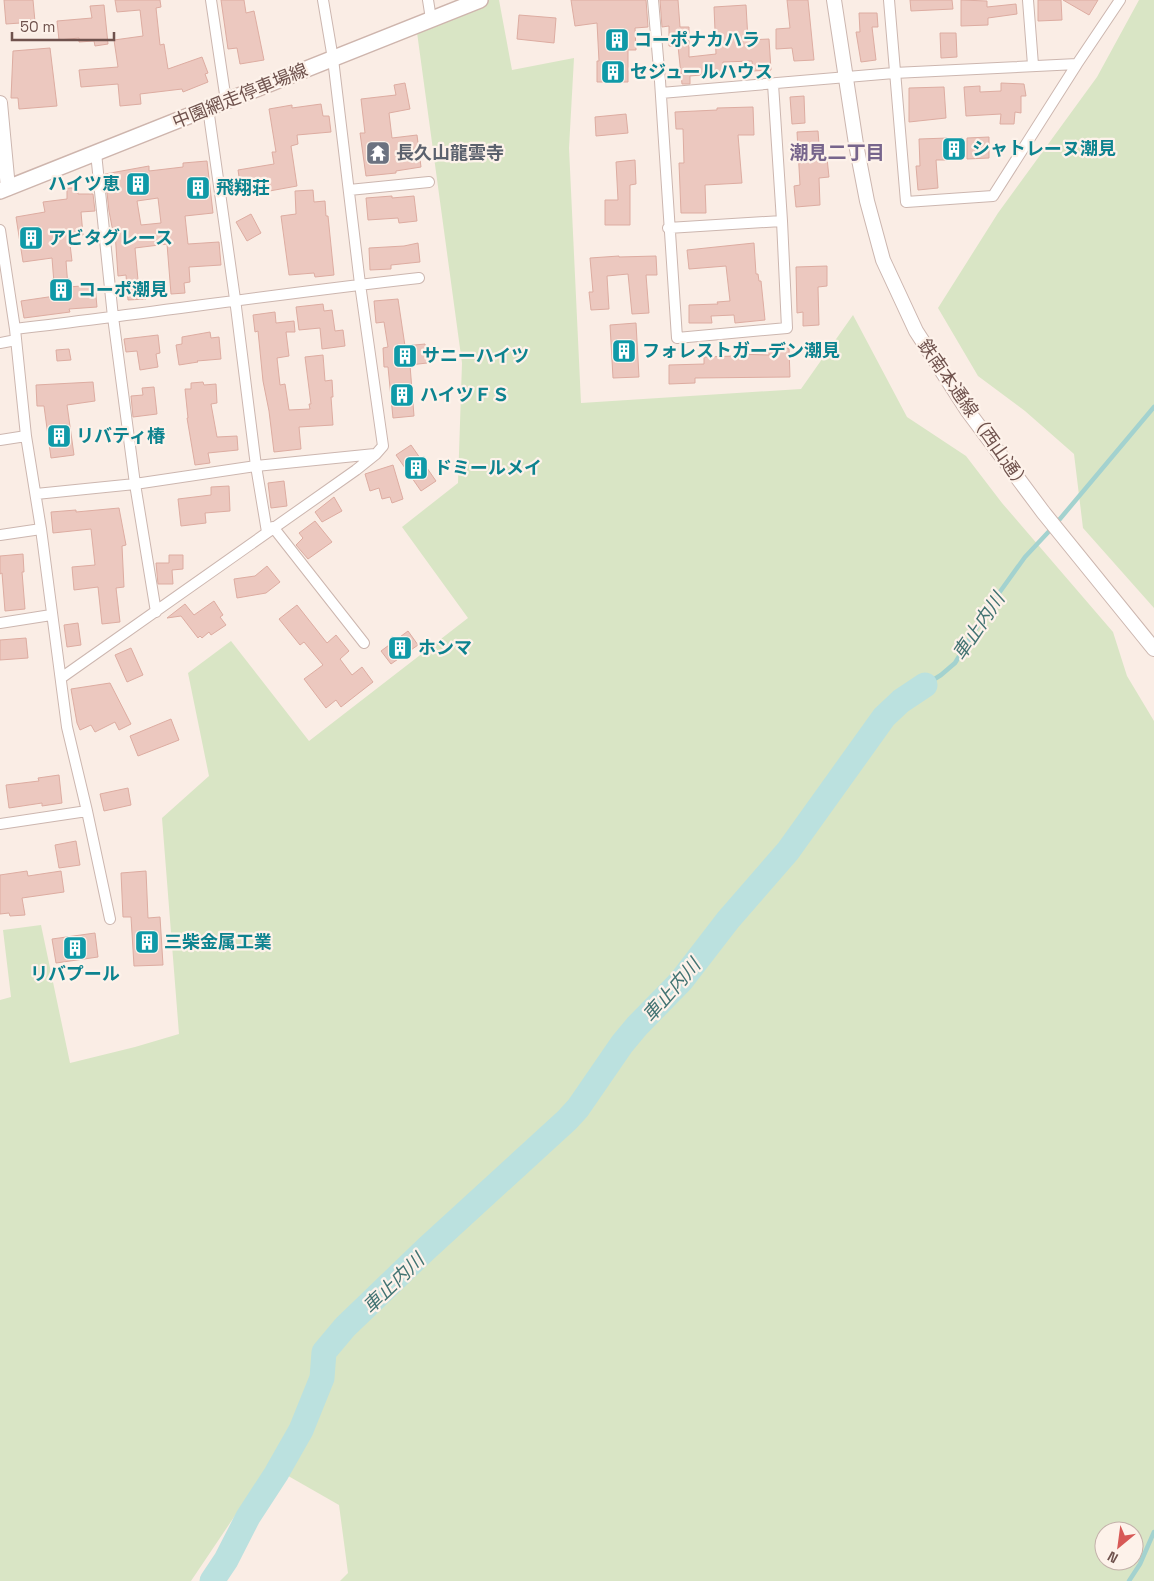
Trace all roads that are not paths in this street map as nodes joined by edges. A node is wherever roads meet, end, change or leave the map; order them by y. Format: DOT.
graph roads {
  1 [pos="211,0"];
  2 [pos="323,0"];
  3 [pos="428,0"];
  4 [pos="480,0"];
  5 [pos="653,0"];
  6 [pos="834,0"];
  7 [pos="889,0"];
  8 [pos="1028,0"];
  9 [pos="1120,0"];
  10 [pos="431,19"];
  11 [pos="333,59"];
  12 [pos="1077,64"];
  13 [pos="1033,65"];
  14 [pos="894,73"];
  15 [pos="846,77"];
  16 [pos="773,84"];
  17 [pos="661,93"];
  18 [pos="226,101"];
  19 [pos="0,103"];
  20 [pos="208,108"];
  21 [pos="96,153"];
  22 [pos="429,182"];
  23 [pos="4,190"];
  24 [pos="350,190"];
  25 [pos="782,221"];
  26 [pos="668,228"];
  27 [pos="0,230"];
  28 [pos="419,278"];
  29 [pos="360,284"];
  30 [pos="235,299"];
  31 [pos="113,317"];
  32 [pos="15,329"];
  33 [pos="16,340"];
  34 [pos="0,343"];
  35 [pos="26,436"];
  36 [pos="0,440"];
  37 [pos="376,454"];
  38 [pos="256,466"];
  39 [pos="135,484"];
  40 [pos="36,494"];
  41 [pos="41,529"];
  42 [pos="270,530"];
  43 [pos="0,535"];
  44 [pos="156,612"];
  45 [pos="51,615"];
  46 [pos="0,623"];
  47 [pos="364,644"];
  48 [pos="1154,649"];
  49 [pos="60,678"];
  50 [pos="87,811"];
  51 [pos="0,824"];
  52 [pos="110,919"];
  1 -- 18 [label="street"];
  2 -- 11 [label="street"];
  3 -- 10 [label="street"];
  4 -- 10 [label="main road, 中園網走停車場線"];
  5 -- 17 [label="street"];
  6 -- 15 [label="street, 鉄南本通線（西山通）"];
  7 -- 14 [label="street"];
  8 -- 13 [label="street"];
  9 -- 12 [label="street"];
  10 -- 11 [label="main road, 中園網走停車場線"];
  11 -- 18 [label="main road, 中園網走停車場線"];
  11 -- 24 [label="street"];
  12 -- 13 [label="street"];
  12 -- 14 [label="street"];
  13 -- 14 [label="street"];
  14 -- 15 [label="street"];
  15 -- 16 [label="street"];
  15 -- 48 [label="street, 鉄南本通線（西山通）"];
  16 -- 17 [label="street"];
  16 -- 25 [label="street"];
  17 -- 26 [label="street"];
  18 -- 20 [label="main road, 中園網走停車場線"];
  19 -- 23 [label="street"];
  20 -- 21 [label="main road, 中園網走停車場線"];
  20 -- 30 [label="street"];
  21 -- 23 [label="main road, 中園網走停車場線"];
  21 -- 31 [label="street"];
  22 -- 24 [label="street"];
  24 -- 29 [label="street"];
  25 -- 26 [label="street"];
  25 -- 26 [label="street"];
  27 -- 32 [label="street"];
  28 -- 29 [label="street"];
  29 -- 30 [label="street"];
  29 -- 37 [label="street"];
  30 -- 31 [label="street"];
  30 -- 38 [label="street"];
  31 -- 32 [label="street"];
  31 -- 39 [label="street"];
  32 -- 33 [label="street"];
  33 -- 34 [label="street"];
  33 -- 35 [label="street"];
  35 -- 36 [label="street"];
  35 -- 40 [label="street"];
  37 -- 38 [label="street"];
  37 -- 42 [label="street"];
  38 -- 39 [label="street"];
  38 -- 42 [label="street"];
  39 -- 40 [label="street"];
  39 -- 44 [label="street"];
  40 -- 41 [label="street"];
  41 -- 43 [label="street"];
  41 -- 45 [label="street"];
  42 -- 44 [label="street"];
  42 -- 47 [label="street"];
  44 -- 49 [label="street"];
  45 -- 46 [label="street"];
  45 -- 49 [label="street"];
  49 -- 50 [label="street"];
  50 -- 51 [label="street"];
  50 -- 52 [label="street"];
}
